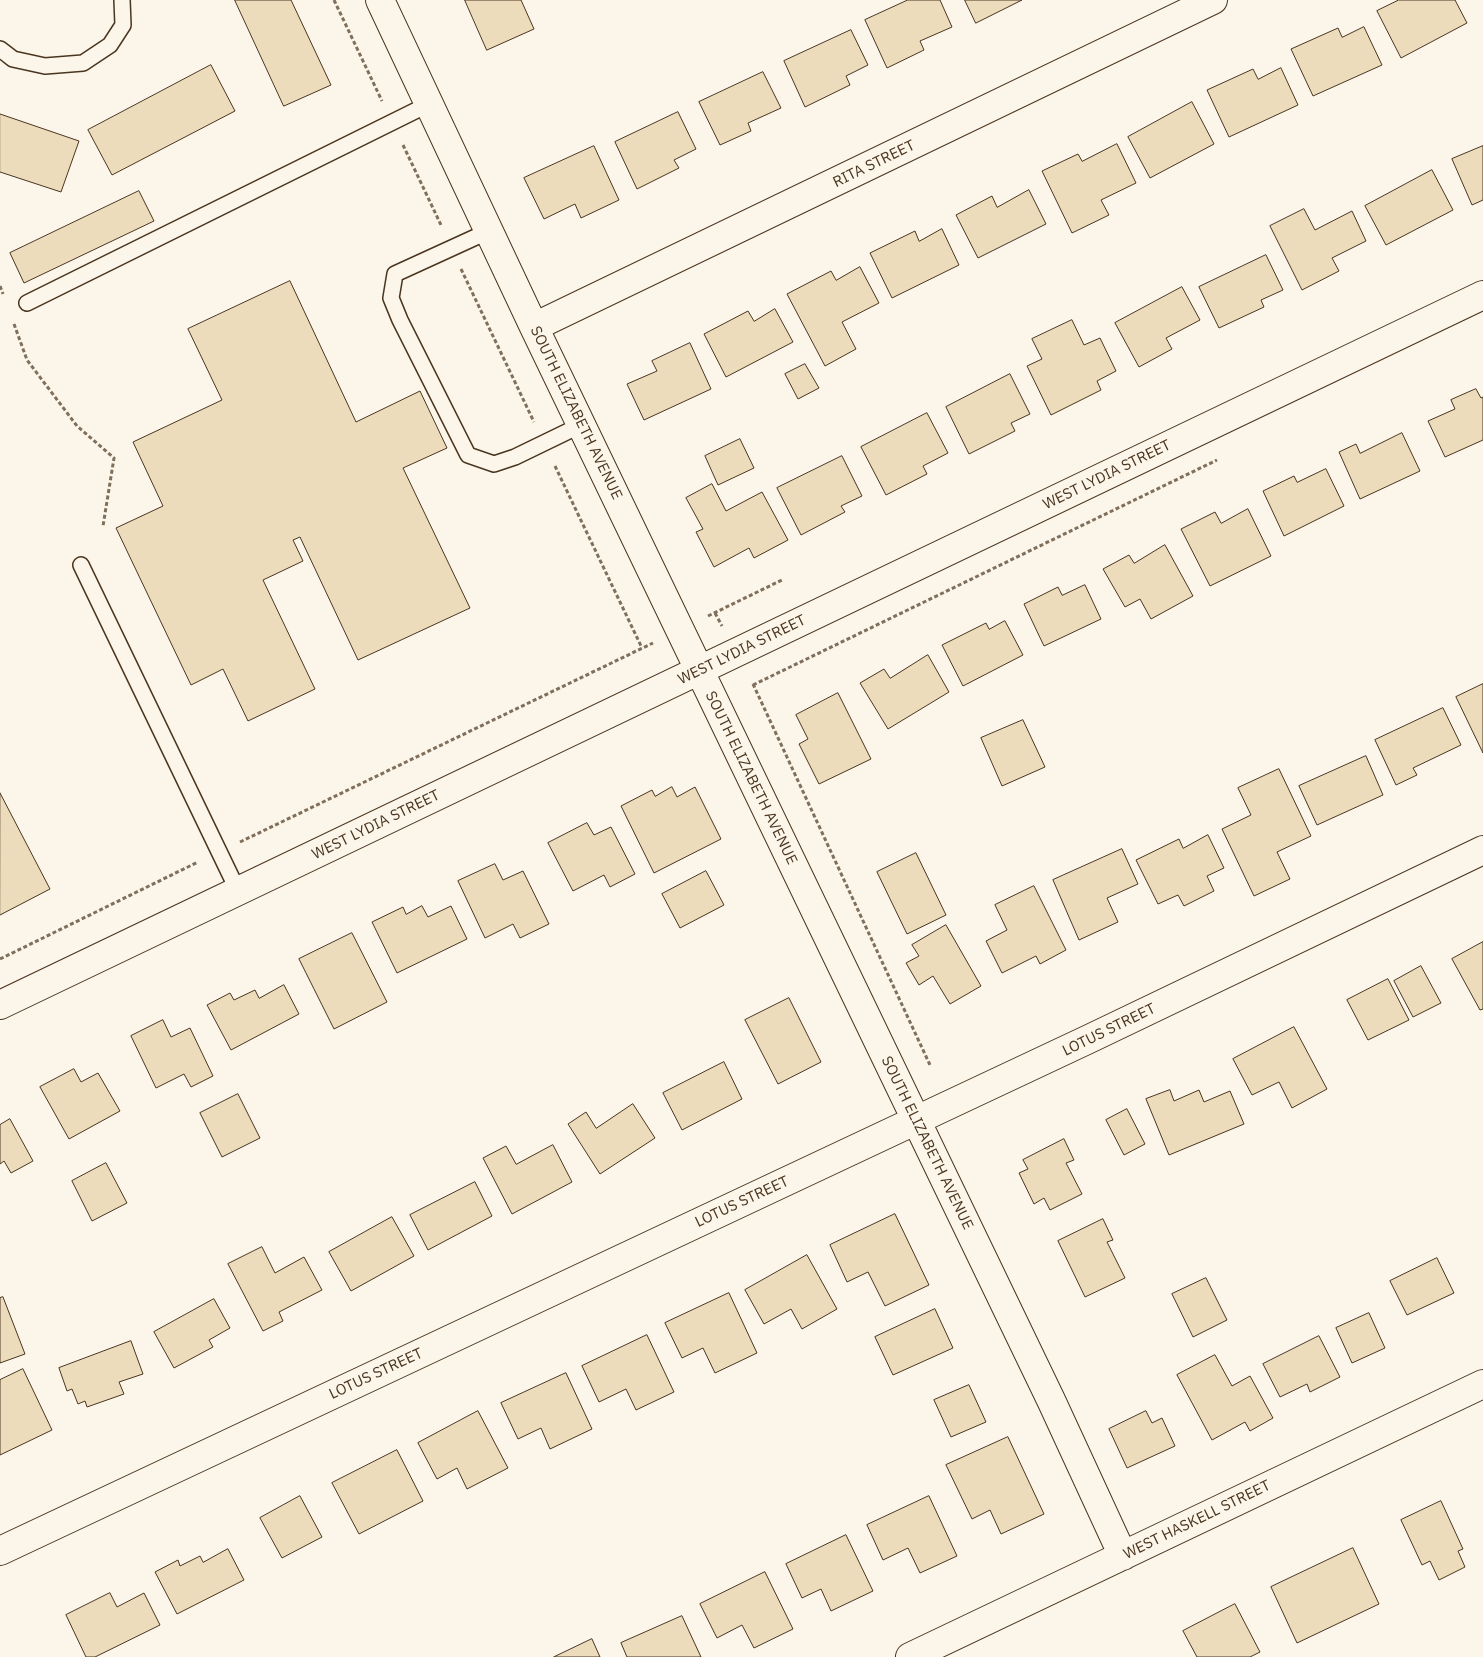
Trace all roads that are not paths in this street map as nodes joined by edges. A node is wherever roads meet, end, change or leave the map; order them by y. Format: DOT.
graph roads {
  1 [pos="122,0"];
  2 [pos="380,0"];
  3 [pos="1213,0"];
  4 [pos="0,49"];
  5 [pos="429,104"];
  6 [pos="489,231"];
  7 [pos="1483,295"];
  8 [pos="27,303"];
  9 [pos="534,327"];
  10 [pos="581,425"];
  11 [pos="81,565"];
  12 [pos="700,670"];
  13 [pos="1483,850"];
  14 [pos="238,891"];
  15 [pos="0,1005"];
  16 [pos="917,1120"];
  17 [pos="1483,1384"];
  18 [pos="0,1551"];
  19 [pos="1123,1556"];
  20 [pos="910,1657"];
  1 -- 4 [label="lane"];
  2 -- 5 [label="street, SOUTH ELIZABETH AVENUE"];
  3 -- 9 [label="street, RITA STREET"];
  5 -- 6 [label="street, SOUTH ELIZABETH AVENUE"];
  5 -- 8 [label="lane"];
  6 -- 9 [label="street, SOUTH ELIZABETH AVENUE"];
  6 -- 10 [label="lane"];
  7 -- 12 [label="street, WEST LYDIA STREET"];
  9 -- 10 [label="street, SOUTH ELIZABETH AVENUE"];
  10 -- 12 [label="street, SOUTH ELIZABETH AVENUE"];
  11 -- 14 [label="lane"];
  12 -- 14 [label="street, WEST LYDIA STREET"];
  12 -- 16 [label="street, SOUTH ELIZABETH AVENUE"];
  13 -- 16 [label="street, LOTUS STREET"];
  14 -- 15 [label="street, WEST LYDIA STREET"];
  16 -- 18 [label="street, LOTUS STREET"];
  16 -- 19 [label="street, SOUTH ELIZABETH AVENUE"];
  17 -- 19 [label="street, WEST HASKELL STREET"];
  19 -- 20 [label="street, WEST HASKELL STREET"];
}
